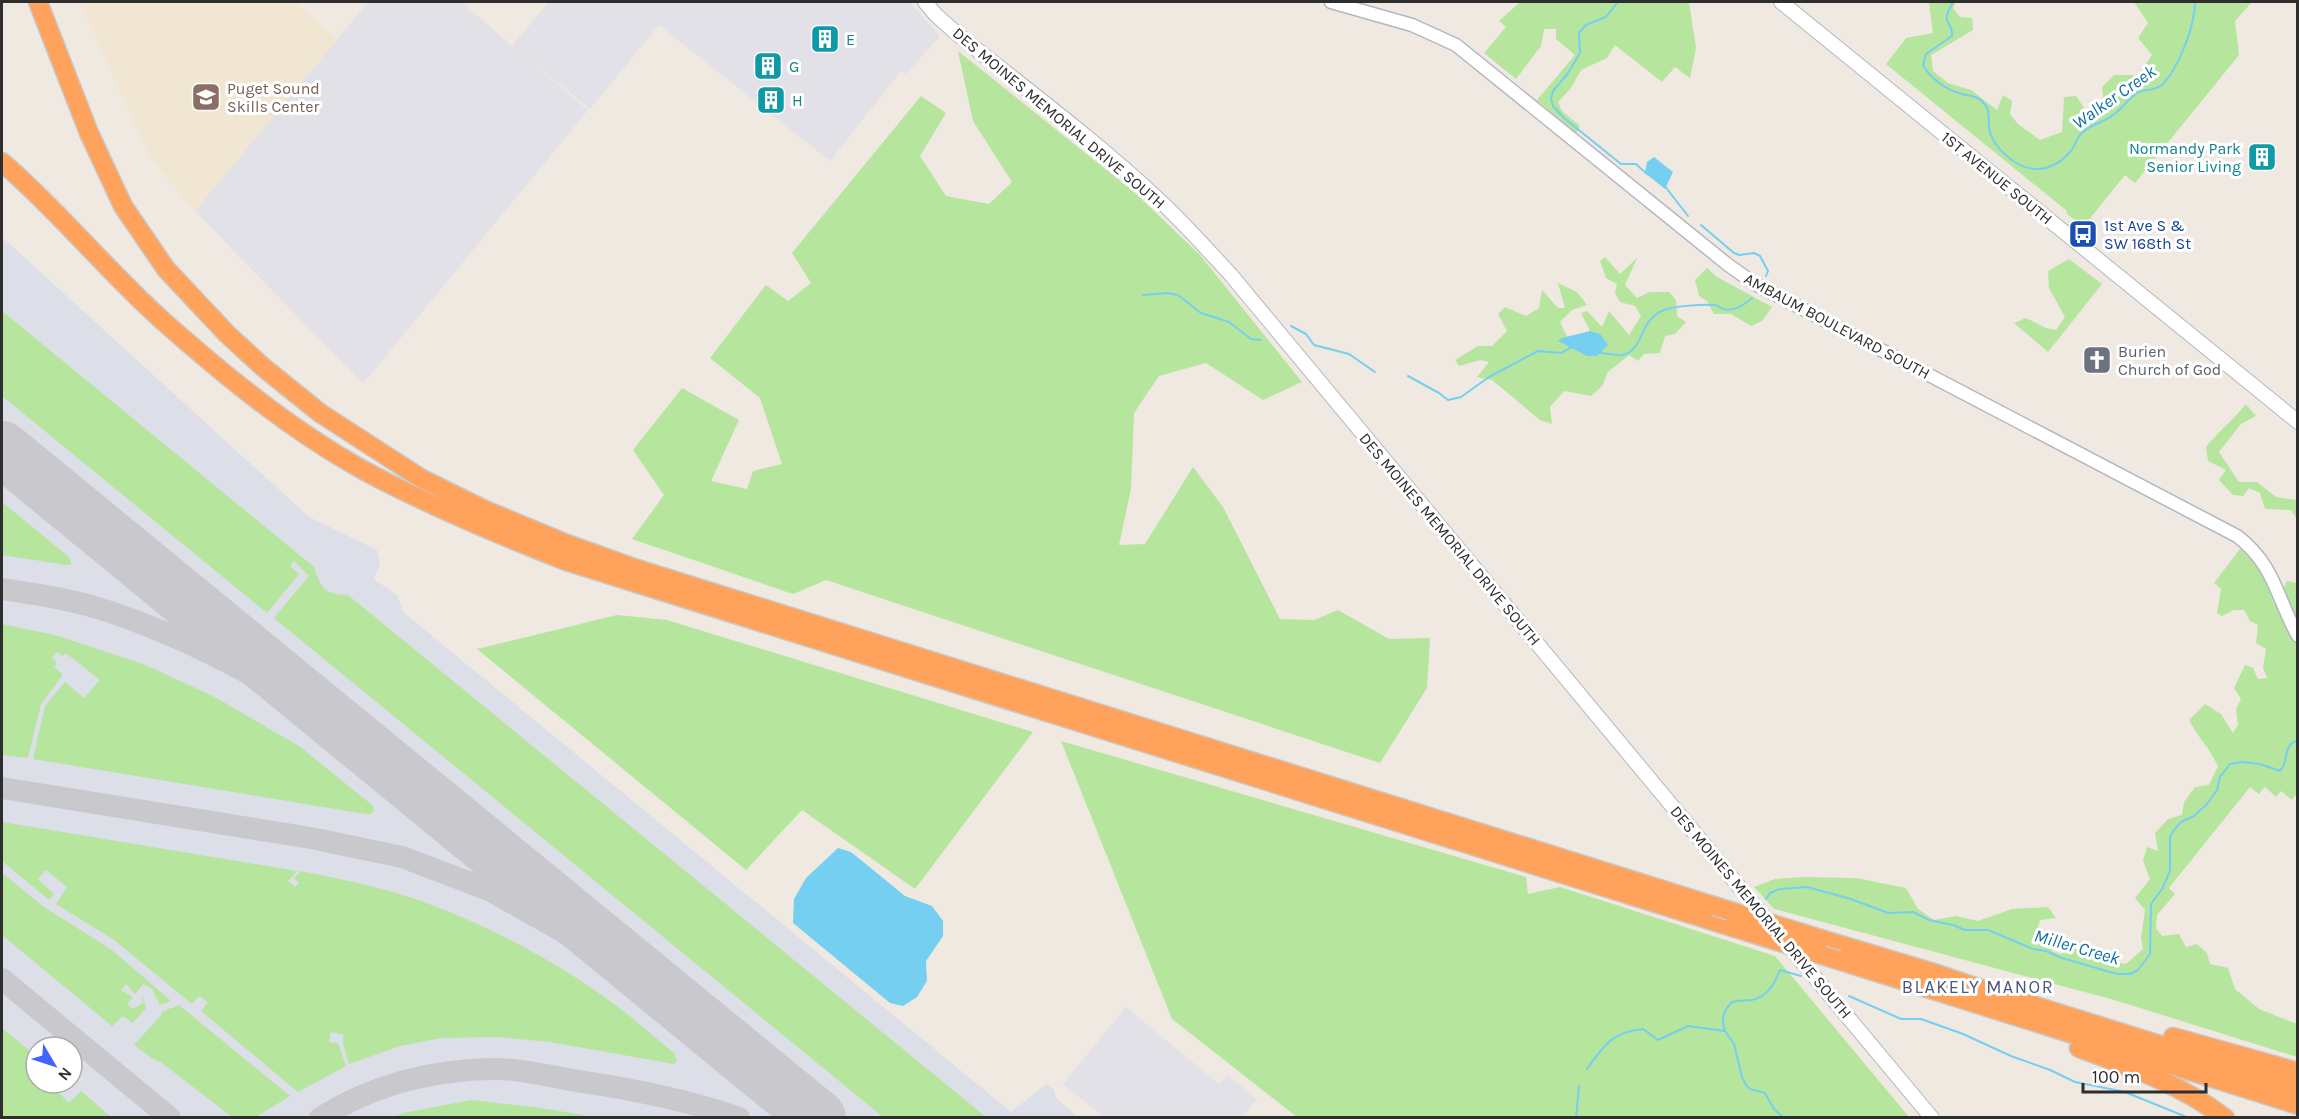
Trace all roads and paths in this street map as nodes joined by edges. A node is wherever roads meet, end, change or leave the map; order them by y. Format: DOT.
graph roads {
  1 [pos="38,2"];
  2 [pos="926,2"];
  3 [pos="1330,2"];
  4 [pos="1781,2"];
  5 [pos="2,152"];
  6 [pos="2,162"];
  7 [pos="2298,422"];
  8 [pos="422,479"];
  9 [pos="2298,636"];
  10 [pos="1520,854"];
  11 [pos="1581,872"];
  12 [pos="1931,972"];
  13 [pos="2002,1012"];
  14 [pos="2298,1072"];
  15 [pos="2298,1088"];
  16 [pos="2298,1105"];
  17 [pos="1932,1118"];
  18 [pos="2225,1118"];
  1 -- 8 [label="highway"];
  2 -- 17 [label="main road, DES MOINES MEMORIAL DRIVE SOUTH"];
  3 -- 9 [label="street, AMBAUM BOULEVARD SOUTH"];
  4 -- 7 [label="main road, 1ST AVENUE SOUTH"];
  5 -- 8 [label="highway"];
  6 -- 10 [label="highway"];
  8 -- 10 [label="highway"];
  10 -- 11 [label="highway"];
  11 -- 12 [label="highway, bridge"];
  11 -- 13 [label="highway, bridge"];
  12 -- 14 [label="highway"];
  12 -- 15 [label="highway"];
  13 -- 16 [label="highway"];
  13 -- 18 [label="highway"];
}
